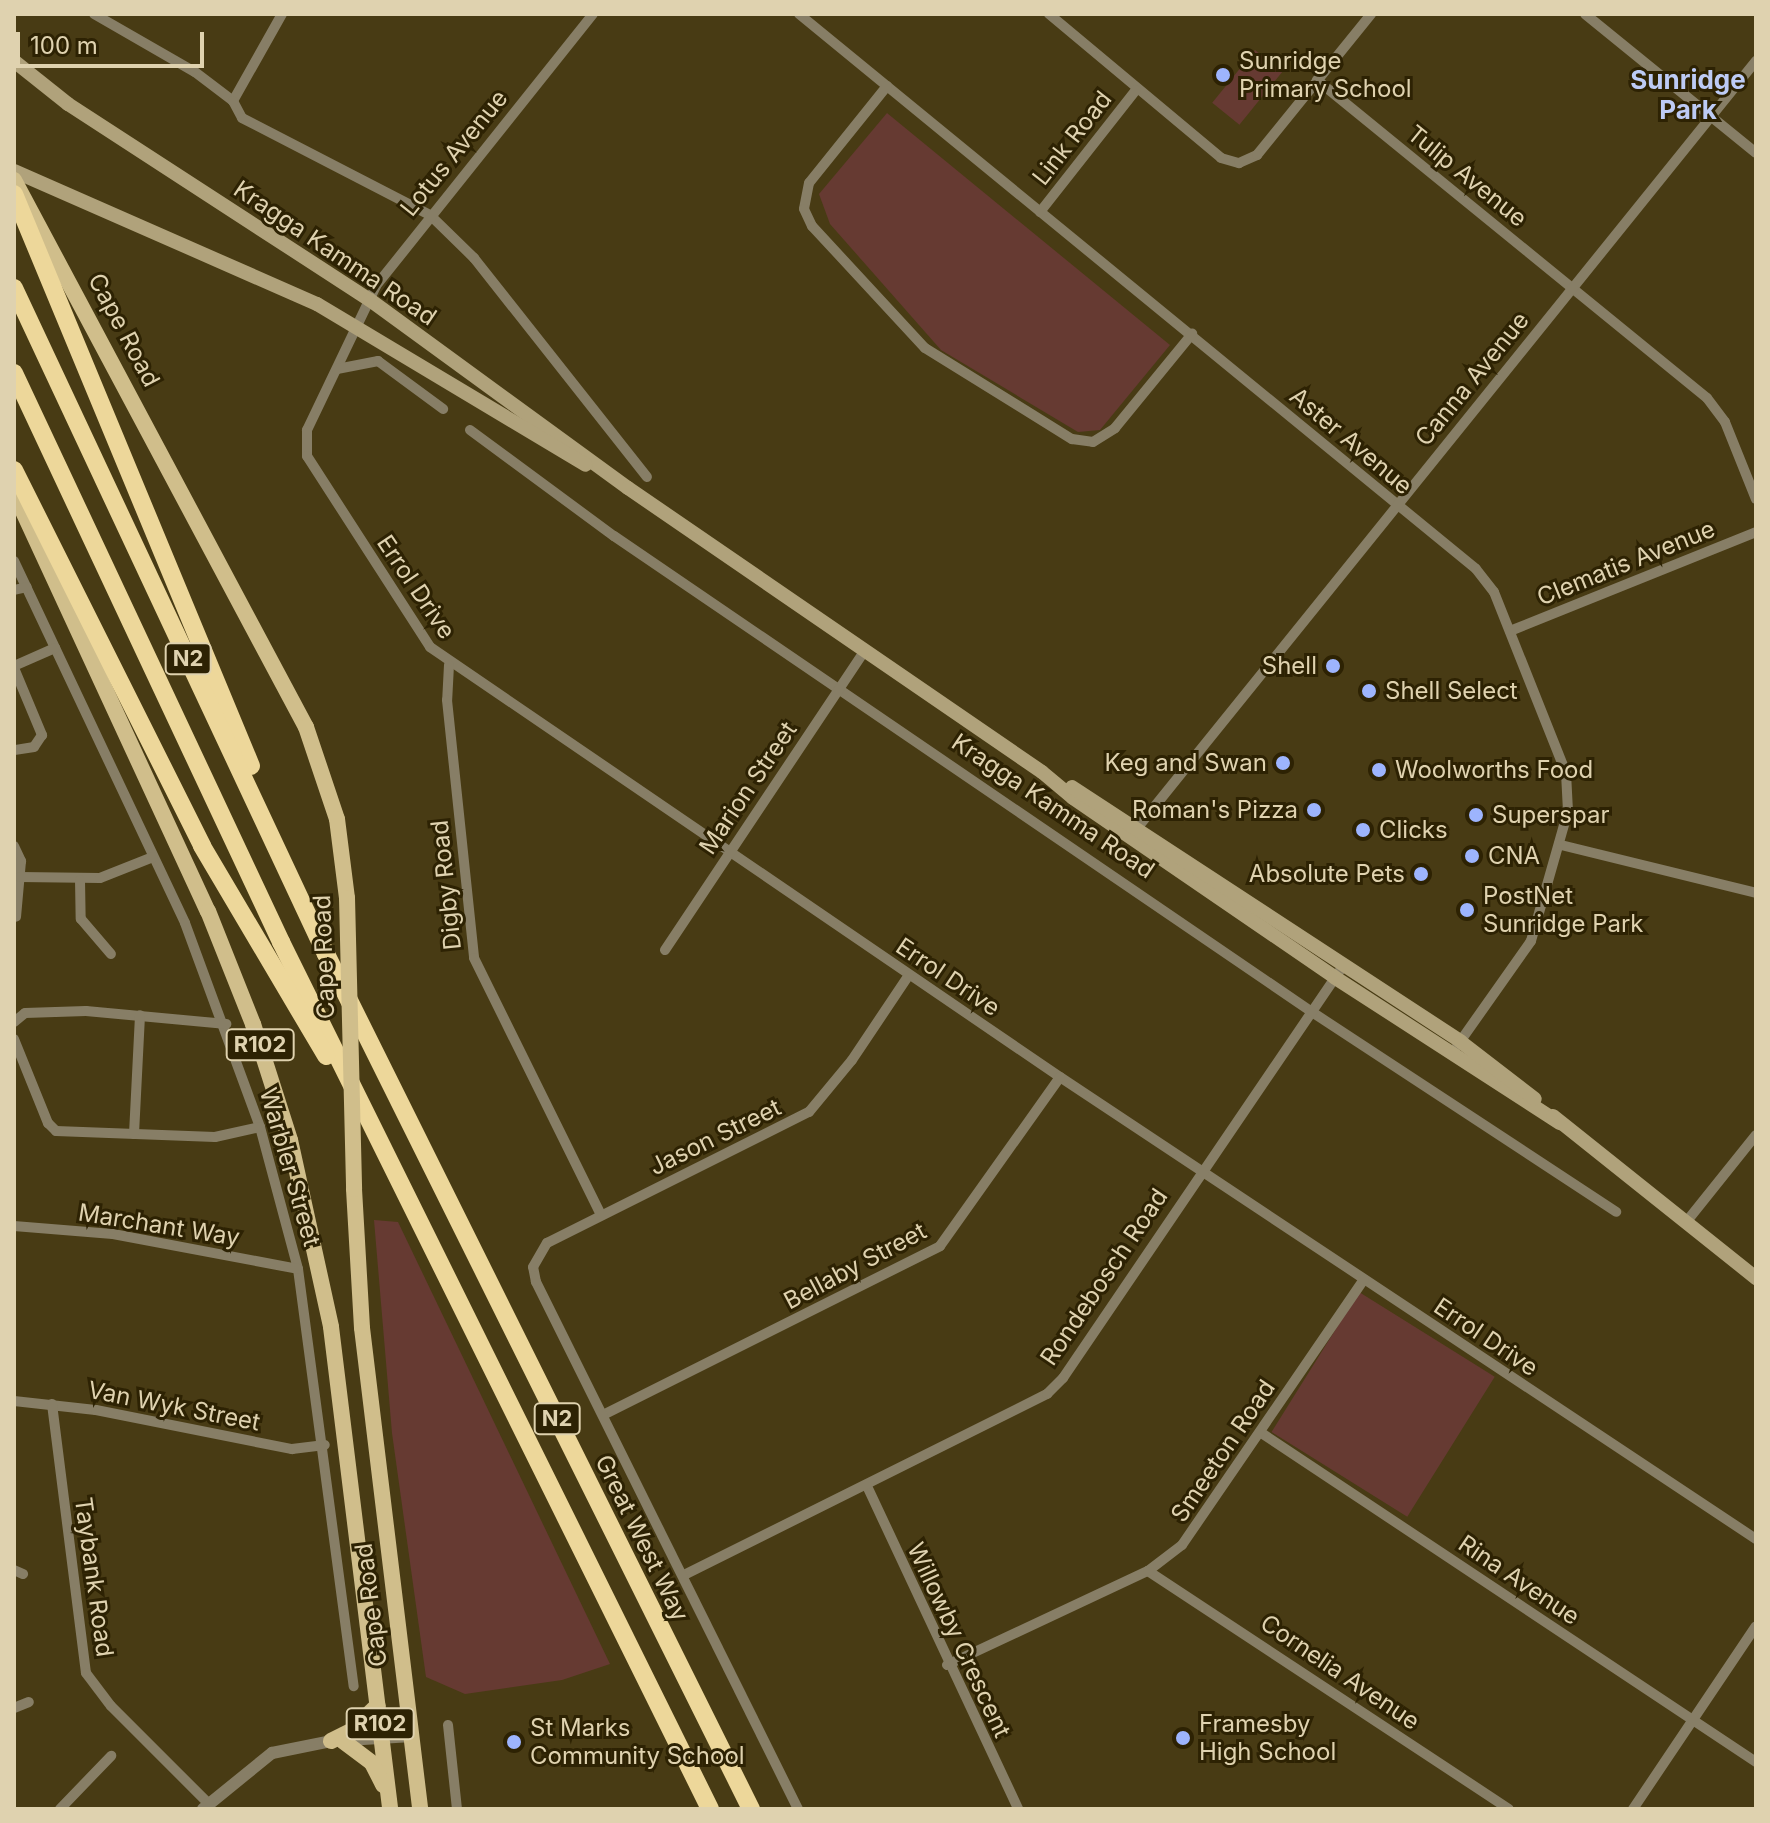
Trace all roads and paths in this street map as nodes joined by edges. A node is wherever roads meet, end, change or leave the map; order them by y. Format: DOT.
graph roads {
  1 [pos="94,14"];
  2 [pos="282,14"];
  3 [pos="593,14"];
  4 [pos="799,14"];
  5 [pos="1049,14"];
  6 [pos="1371,14"];
  7 [pos="1585,14"];
  8 [pos="14,61"];
  9 [pos="1756,61"];
  10 [pos="1317,80"];
  11 [pos="887,86"];
  12 [pos="1136,90"];
  13 [pos="233,101"];
  14 [pos="1711,117"];
  15 [pos="1756,153"];
  16 [pos="14,171"];
  17 [pos="14,180"];
  18 [pos="14,194"];
  19 [pos="1040,212"];
  20 [pos="430,215"];
  21 [pos="14,288"];
  22 [pos="1572,288"];
  23 [pos="370,300"];
  24 [pos="358,325"];
  25 [pos="1192,334"];
  26 [pos="337,369"];
  27 [pos="14,373"];
  28 [pos="443,409"];
  29 [pos="470,430"];
  30 [pos="14,470"];
  31 [pos="647,477"];
  32 [pos="628,488"];
  33 [pos="14,492"];
  34 [pos="1756,499"];
  35 [pos="1396,505"];
  36 [pos="1756,532"];
  37 [pos="14,561"];
  38 [pos="27,587"];
  39 [pos="14,590"];
  40 [pos="1510,631"];
  41 [pos="55,648"];
  42 [pos="865,650"];
  43 [pos="449,665"];
  44 [pos="14,667"];
  45 [pos="839,687"];
  46 [pos="14,750"];
  47 [pos="1134,832"];
  48 [pos="1561,845"];
  49 [pos="14,846"];
  50 [pos="729,851"];
  51 [pos="153,857"];
  52 [pos="20,877"];
  53 [pos="80,880"];
  54 [pos="1756,893"];
  55 [pos="16,917"];
  56 [pos="665,950"];
  57 [pos="111,954"];
  58 [pos="1338,972"];
  59 [pos="909,975"];
  60 [pos="1312,1012"];
  61 [pos="140,1015"];
  62 [pos="14,1022"];
  63 [pos="226,1024"];
  64 [pos="363,1030"];
  65 [pos="14,1039"];
  66 [pos="1457,1047"];
  67 [pos="1060,1077"];
  68 [pos="260,1127"];
  69 [pos="134,1134"];
  70 [pos="1756,1135"];
  71 [pos="383,1150"];
  72 [pos="1200,1171"];
  73 [pos="1616,1212"];
  74 [pos="601,1215"];
  75 [pos="1687,1221"];
  76 [pos="14,1226"];
  77 [pos="535,1259"];
  78 [pos="298,1269"];
  79 [pos="1756,1278"];
  80 [pos="1364,1279"];
  81 [pos="14,1401"];
  82 [pos="52,1404"];
  83 [pos="603,1415"];
  84 [pos="1260,1432"];
  85 [pos="325,1445"];
  86 [pos="867,1486"];
  87 [pos="1756,1539"];
  88 [pos="1148,1571"];
  89 [pos="684,1575"];
  90 [pos="1756,1626"];
  91 [pos="947,1665"];
  92 [pos="354,1686"];
  93 [pos="29,1702"];
  94 [pos="378,1705"];
  95 [pos="14,1708"];
  96 [pos="1693,1721"];
  97 [pos="448,1725"];
  98 [pos="412,1736"];
  99 [pos="382,1739"];
  100 [pos="337,1741"];
  101 [pos="111,1756"];
  102 [pos="1756,1762"];
  103 [pos="389,1803"];
  104 [pos="206,1806"];
  105 [pos="60,1809"];
  106 [pos="420,1809"];
  107 [pos="457,1809"];
  108 [pos="710,1809"];
  109 [pos="751,1809"];
  110 [pos="798,1809"];
  111 [pos="1018,1809"];
  112 [pos="1509,1809"];
  113 [pos="1633,1809"];
  1 -- 13 [label="street"];
  2 -- 13 [label="street"];
  3 -- 20 [label="street, Lotus Avenue"];
  4 -- 11 [label="street, Aster Avenue"];
  5 -- 12 [label="street"];
  6 -- 10 [label="street"];
  7 -- 14 [label="street"];
  8 -- 23 [label="main road, Kragga Kamma Road"];
  9 -- 14 [label="street, Canna Avenue"];
  10 -- 12 [label="street"];
  10 -- 22 [label="street, Tulip Avenue"];
  11 -- 19 [label="street, Aster Avenue"];
  11 -- 25 [label="street"];
  12 -- 19 [label="street, Link Road"];
  13 -- 20 [label="street"];
  14 -- 15 [label="street"];
  14 -- 22 [label="street, Canna Avenue"];
  16 -- 24 [label="main road, Kragga Kamma Road"];
  17 -- 98 [label="main road, Cape Road / R102, bridge"];
  18 -- 64 [label="highway"];
  19 -- 25 [label="street, Aster Avenue"];
  20 -- 23 [label="street, Lotus Avenue"];
  20 -- 31 [label="street"];
  21 -- 64 [label="highway, N2"];
  22 -- 34 [label="street, Tulip Avenue"];
  22 -- 35 [label="street, Canna Avenue"];
  23 -- 24 [label="street, Lotus Avenue"];
  23 -- 32 [label="main road, Kragga Kamma Road"];
  24 -- 26 [label="street, Errol Drive"];
  24 -- 32 [label="main road, Kragga Kamma Road"];
  25 -- 35 [label="street, Aster Avenue"];
  26 -- 28 [label="street"];
  26 -- 43 [label="street, Errol Drive"];
  27 -- 71 [label="highway, N2"];
  29 -- 45 [label="street, Kragga Kamma Road"];
  30 -- 71 [label="highway"];
  32 -- 42 [label="main road, Kragga Kamma Road"];
  33 -- 94 [label="main road, Cape Road / R102"];
  35 -- 40 [label="street, Aster Avenue"];
  35 -- 47 [label="street, Canna Avenue"];
  36 -- 40 [label="street, Clematis Avenue"];
  37 -- 38 [label="street, Warbler Street"];
  38 -- 39 [label="street"];
  38 -- 41 [label="street, Warbler Street"];
  40 -- 48 [label="street, Aster Avenue"];
  41 -- 44 [label="street"];
  41 -- 51 [label="street, Warbler Street"];
  42 -- 45 [label="street, Marion Street"];
  42 -- 47 [label="main road, Kragga Kamma Road"];
  43 -- 50 [label="street, Errol Drive"];
  43 -- 74 [label="street, Digby Road"];
  44 -- 46 [label="street"];
  45 -- 50 [label="street, Marion Street"];
  45 -- 60 [label="street, Kragga Kamma Road"];
  47 -- 58 [label="main road, Kragga Kamma Road"];
  48 -- 54 [label="street"];
  48 -- 66 [label="street, Aster Avenue"];
  49 -- 52 [label="street"];
  50 -- 56 [label="street, Marion Street"];
  50 -- 59 [label="street, Errol Drive"];
  51 -- 53 [label="street"];
  51 -- 63 [label="street, Warbler Street"];
  52 -- 53 [label="street"];
  52 -- 55 [label="street"];
  53 -- 57 [label="street"];
  58 -- 60 [label="street, Rondebosch Road"];
  58 -- 66 [label="main road, Kragga Kamma Road"];
  59 -- 67 [label="street, Errol Drive"];
  59 -- 74 [label="street, Jason Street"];
  60 -- 72 [label="street, Rondebosch Road"];
  60 -- 73 [label="street, Kragga Kamma Road"];
  61 -- 62 [label="street"];
  61 -- 63 [label="street"];
  61 -- 69 [label="street"];
  63 -- 68 [label="street, Warbler Street"];
  64 -- 109 [label="highway, Great West Way / N2"];
  65 -- 69 [label="street"];
  66 -- 75 [label="main road, Kragga Kamma Road"];
  67 -- 72 [label="street, Errol Drive"];
  67 -- 83 [label="street, Bellaby Street"];
  68 -- 69 [label="street"];
  68 -- 78 [label="street, Warbler Street"];
  70 -- 75 [label="street"];
  71 -- 108 [label="highway, N2"];
  72 -- 80 [label="street, Errol Drive"];
  72 -- 86 [label="street, Rondebosch Road"];
  74 -- 77 [label="street, Jason Street"];
  75 -- 79 [label="main road, Kragga Kamma Road"];
  76 -- 78 [label="street, Marchant Way"];
  77 -- 83 [label="street, Great West Way"];
  78 -- 85 [label="street, Warbler Street"];
  80 -- 84 [label="street, Smeeton Road"];
  80 -- 87 [label="street, Errol Drive"];
  81 -- 82 [label="street, Van Wyk Street"];
  82 -- 85 [label="street, Van Wyk Street"];
  82 -- 104 [label="street, Taybank Road"];
  83 -- 89 [label="street, Great West Way"];
  84 -- 88 [label="street, Smeeton Road"];
  84 -- 96 [label="street, Rina Avenue"];
  85 -- 92 [label="street, Warbler Street"];
  86 -- 89 [label="street, Rondebosch Road"];
  86 -- 91 [label="street, Willowby Crescent"];
  88 -- 91 [label="street, Smeeton Road"];
  88 -- 112 [label="street, Cornelia Avenue"];
  89 -- 110 [label="street, Great West Way"];
  90 -- 96 [label="street"];
  91 -- 111 [label="street, Willowby Crescent"];
  93 -- 95 [label="street"];
  94 -- 99 [label="main road, Cape Road / R102"];
  94 -- 100 [label="main road"];
  96 -- 102 [label="street, Rina Avenue"];
  96 -- 113 [label="street"];
  97 -- 107 [label="street"];
  98 -- 99 [label="street"];
  98 -- 106 [label="main road, Cape Road / R102"];
  99 -- 100 [label="street"];
  99 -- 103 [label="main road, Cape Road / R102"];
  100 -- 103 [label="main road"];
  100 -- 104 [label="street"];
  101 -- 105 [label="street"];
}
